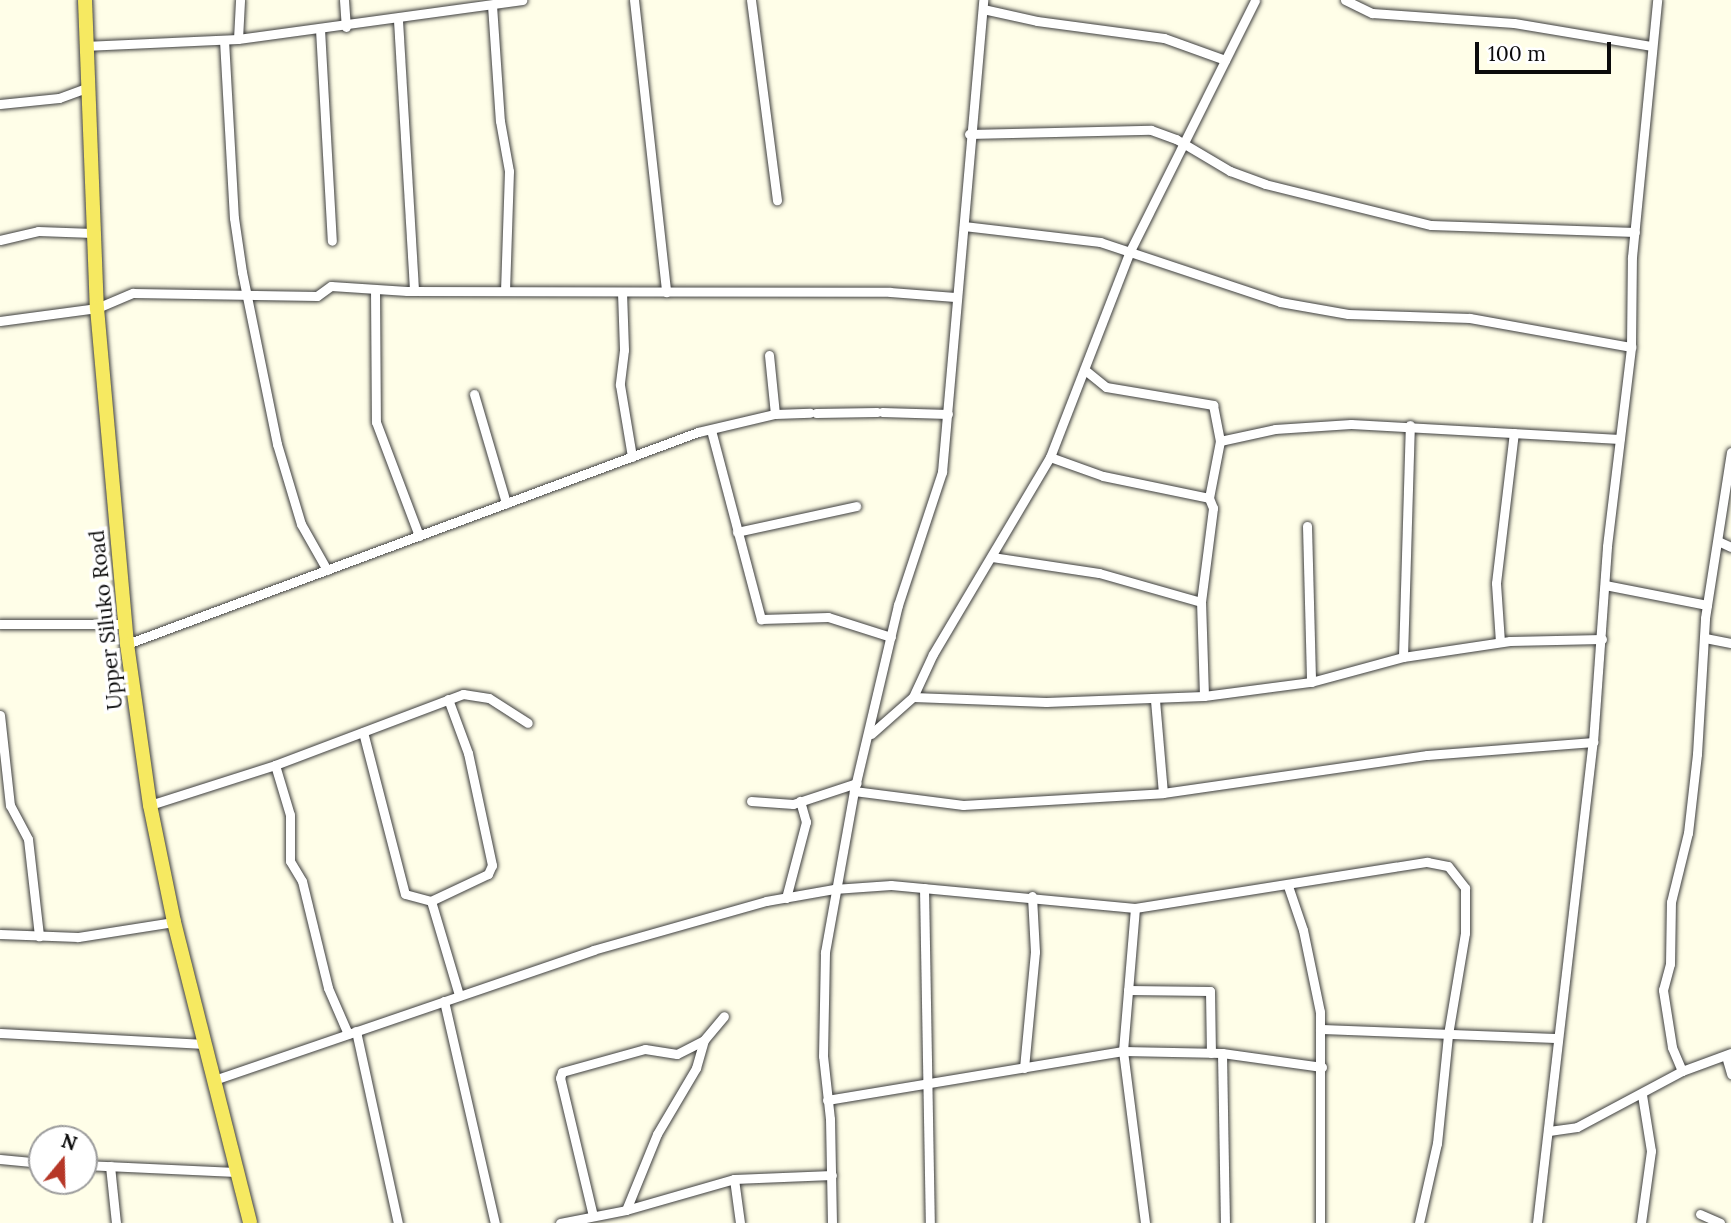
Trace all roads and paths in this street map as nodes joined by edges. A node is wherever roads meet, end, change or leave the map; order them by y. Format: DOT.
graph roads {
  1 [pos="85,0"];
  2 [pos="240,0"];
  3 [pos="344,0"];
  4 [pos="522,0"];
  5 [pos="634,0"];
  6 [pos="751,0"];
  7 [pos="1255,0"];
  8 [pos="1345,0"];
  9 [pos="1657,0"];
  10 [pos="506,1"];
  11 [pos="983,4"];
  12 [pos="492,5"];
  13 [pos="398,20"];
  14 [pos="346,27"];
  15 [pos="320,29"];
  16 [pos="238,39"];
  17 [pos="225,40"];
  18 [pos="84,46"];
  19 [pos="1652,46"];
  20 [pos="1225,60"];
  21 [pos="86,88"];
  22 [pos="0,104"];
  23 [pos="969,134"];
  24 [pos="1183,143"];
  25 [pos="778,200"];
  26 [pos="964,226"];
  27 [pos="1635,232"];
  28 [pos="93,233"];
  29 [pos="0,240"];
  30 [pos="332,241"];
  31 [pos="1130,251"];
  32 [pos="375,289"];
  33 [pos="505,289"];
  34 [pos="414,291"];
  35 [pos="622,292"];
  36 [pos="666,292"];
  37 [pos="249,293"];
  38 [pos="955,297"];
  39 [pos="97,308"];
  40 [pos="0,321"];
  41 [pos="1631,346"];
  42 [pos="769,355"];
  43 [pos="1085,370"];
  44 [pos="474,394"];
  45 [pos="775,414"];
  46 [pos="948,414"];
  47 [pos="1410,425"];
  48 [pos="711,430"];
  49 [pos="1514,433"];
  50 [pos="1620,439"];
  51 [pos="1220,441"];
  52 [pos="1731,452"];
  53 [pos="632,457"];
  54 [pos="1050,457"];
  55 [pos="1209,498"];
  56 [pos="506,503"];
  57 [pos="856,506"];
  58 [pos="1307,526"];
  59 [pos="737,533"];
  60 [pos="419,536"];
  61 [pos="1718,541"];
  62 [pos="1731,547"];
  63 [pos="992,556"];
  64 [pos="327,570"];
  65 [pos="1605,585"];
  66 [pos="1201,602"];
  67 [pos="1707,605"];
  68 [pos="0,624"];
  69 [pos="125,624"];
  70 [pos="891,636"];
  71 [pos="1705,638"];
  72 [pos="1602,639"];
  73 [pos="1500,642"];
  74 [pos="1731,643"];
  75 [pos="127,644"];
  76 [pos="1403,657"];
  77 [pos="1311,682"];
  78 [pos="1204,696"];
  79 [pos="913,697"];
  80 [pos="448,699"];
  81 [pos="1155,700"];
  82 [pos="0,715"];
  83 [pos="528,723"];
  84 [pos="363,732"];
  85 [pos="871,734"];
  86 [pos="1593,742"];
  87 [pos="275,765"];
  88 [pos="855,787"];
  89 [pos="1163,793"];
  90 [pos="800,800"];
  91 [pos="751,801"];
  92 [pos="150,805"];
  93 [pos="1288,886"];
  94 [pos="834,888"];
  95 [pos="924,888"];
  96 [pos="1032,896"];
  97 [pos="786,898"];
  98 [pos="431,901"];
  99 [pos="1135,908"];
  100 [pos="174,922"];
  101 [pos="0,934"];
  102 [pos="39,936"];
  103 [pos="1128,990"];
  104 [pos="459,995"];
  105 [pos="444,1001"];
  106 [pos="724,1016"];
  107 [pos="1320,1029"];
  108 [pos="0,1033"];
  109 [pos="352,1033"];
  110 [pos="1448,1035"];
  111 [pos="1557,1038"];
  112 [pos="704,1040"];
  113 [pos="205,1044"];
  114 [pos="1124,1051"];
  115 [pos="1217,1053"];
  116 [pos="1728,1054"];
  117 [pos="1024,1068"];
  118 [pos="1322,1068"];
  119 [pos="1682,1071"];
  120 [pos="1731,1074"];
  121 [pos="214,1080"];
  122 [pos="926,1080"];
  123 [pos="1642,1095"];
  124 [pos="827,1100"];
  125 [pos="1549,1131"];
  126 [pos="0,1159"];
  127 [pos="28,1162"];
  128 [pos="98,1166"];
  129 [pos="110,1166"];
  130 [pos="236,1172"];
  131 [pos="832,1175"];
  132 [pos="734,1179"];
  133 [pos="626,1210"];
  134 [pos="1700,1214"];
  135 [pos="593,1216"];
  136 [pos="117,1223"];
  137 [pos="250,1223"];
  138 [pos="398,1223"];
  139 [pos="495,1223"];
  140 [pos="560,1223"];
  141 [pos="740,1223"];
  142 [pos="831,1223"];
  143 [pos="929,1223"];
  144 [pos="1145,1223"];
  145 [pos="1225,1223"];
  146 [pos="1320,1223"];
  147 [pos="1419,1223"];
  148 [pos="1537,1223"];
  149 [pos="1641,1223"];
  150 [pos="1720,1223"];
  1 -- 18 [label="main road, Upper Siluko Road"];
  2 -- 16 [label="street"];
  3 -- 14 [label="street"];
  4 -- 10 [label="street"];
  5 -- 36 [label="street"];
  6 -- 25 [label="street"];
  7 -- 20 [label="street"];
  8 -- 19 [label="street"];
  9 -- 19 [label="street"];
  10 -- 12 [label="street"];
  11 -- 20 [label="street"];
  11 -- 23 [label="street"];
  12 -- 13 [label="street"];
  12 -- 33 [label="street"];
  13 -- 14 [label="street"];
  13 -- 34 [label="street"];
  14 -- 15 [label="street"];
  15 -- 16 [label="street"];
  15 -- 30 [label="street"];
  16 -- 17 [label="street"];
  17 -- 18 [label="street"];
  17 -- 37 [label="street"];
  18 -- 21 [label="main road, Upper Siluko Road"];
  19 -- 27 [label="street"];
  20 -- 24 [label="street"];
  21 -- 22 [label="street"];
  21 -- 28 [label="main road, Upper Siluko Road"];
  23 -- 24 [label="street"];
  23 -- 26 [label="street"];
  24 -- 27 [label="street"];
  24 -- 31 [label="street"];
  26 -- 31 [label="street"];
  26 -- 38 [label="street"];
  27 -- 41 [label="street"];
  28 -- 29 [label="street"];
  28 -- 39 [label="main road, Upper Siluko Road"];
  31 -- 41 [label="street"];
  31 -- 43 [label="street"];
  32 -- 34 [label="street"];
  32 -- 37 [label="street"];
  32 -- 60 [label="street"];
  33 -- 34 [label="street"];
  33 -- 35 [label="street"];
  35 -- 36 [label="street"];
  35 -- 53 [label="street"];
  36 -- 38 [label="street"];
  37 -- 39 [label="street"];
  37 -- 64 [label="street"];
  38 -- 46 [label="street"];
  39 -- 40 [label="street"];
  39 -- 69 [label="main road, Upper Siluko Road"];
  41 -- 50 [label="street"];
  42 -- 45 [label="street"];
  43 -- 51 [label="street"];
  43 -- 54 [label="street"];
  44 -- 56 [label="street"];
  45 -- 46 [label="street"];
  45 -- 48 [label="street"];
  46 -- 70 [label="street"];
  47 -- 49 [label="street"];
  47 -- 51 [label="street"];
  47 -- 76 [label="street"];
  48 -- 53 [label="street"];
  48 -- 59 [label="street"];
  49 -- 50 [label="street"];
  49 -- 73 [label="street"];
  50 -- 65 [label="street"];
  51 -- 55 [label="street"];
  52 -- 61 [label="street"];
  53 -- 56 [label="street"];
  54 -- 55 [label="street"];
  54 -- 63 [label="street"];
  55 -- 66 [label="street"];
  56 -- 60 [label="street"];
  57 -- 59 [label="street"];
  58 -- 77 [label="street"];
  59 -- 70 [label="street"];
  60 -- 64 [label="street"];
  61 -- 62 [label="street"];
  61 -- 67 [label="street"];
  63 -- 66 [label="street"];
  63 -- 79 [label="street"];
  64 -- 75 [label="street"];
  65 -- 67 [label="street"];
  65 -- 72 [label="street"];
  66 -- 78 [label="street"];
  67 -- 71 [label="street"];
  68 -- 69 [label="street"];
  69 -- 75 [label="main road, Upper Siluko Road"];
  70 -- 85 [label="street"];
  71 -- 74 [label="street"];
  71 -- 119 [label="street"];
  72 -- 73 [label="street"];
  72 -- 86 [label="street"];
  73 -- 76 [label="street"];
  75 -- 92 [label="main road, Upper Siluko Road"];
  76 -- 77 [label="street"];
  77 -- 78 [label="street"];
  78 -- 81 [label="street"];
  79 -- 81 [label="street"];
  79 -- 85 [label="street"];
  80 -- 83 [label="street"];
  80 -- 84 [label="street"];
  80 -- 98 [label="street"];
  81 -- 89 [label="street"];
  82 -- 102 [label="street"];
  84 -- 87 [label="street"];
  84 -- 98 [label="street"];
  85 -- 88 [label="street"];
  86 -- 89 [label="street"];
  86 -- 111 [label="street"];
  87 -- 92 [label="street"];
  87 -- 109 [label="street"];
  88 -- 89 [label="street"];
  88 -- 90 [label="street"];
  88 -- 94 [label="street"];
  90 -- 91 [label="street"];
  90 -- 97 [label="street"];
  92 -- 100 [label="main road, Upper Siluko Road"];
  93 -- 99 [label="street"];
  93 -- 107 [label="street"];
  93 -- 110 [label="street"];
  94 -- 95 [label="street"];
  94 -- 97 [label="street"];
  94 -- 124 [label="street"];
  95 -- 96 [label="street"];
  95 -- 122 [label="street"];
  96 -- 99 [label="street"];
  96 -- 117 [label="street"];
  97 -- 104 [label="street"];
  98 -- 104 [label="street"];
  99 -- 103 [label="street"];
  100 -- 102 [label="street"];
  100 -- 113 [label="main road, Upper Siluko Road"];
  101 -- 102 [label="street"];
  103 -- 114 [label="street"];
  103 -- 115 [label="street"];
  104 -- 105 [label="street"];
  105 -- 109 [label="street"];
  105 -- 139 [label="street"];
  106 -- 112 [label="street"];
  107 -- 110 [label="street"];
  107 -- 118 [label="street"];
  108 -- 113 [label="street"];
  109 -- 121 [label="street"];
  109 -- 138 [label="street"];
  110 -- 111 [label="street"];
  110 -- 147 [label="street"];
  111 -- 125 [label="street"];
  112 -- 133 [label="street"];
  112 -- 135 [label="street"];
  113 -- 121 [label="main road, Upper Siluko Road"];
  114 -- 115 [label="street"];
  114 -- 117 [label="street"];
  114 -- 144 [label="street"];
  115 -- 118 [label="street"];
  115 -- 145 [label="street"];
  116 -- 119 [label="street"];
  116 -- 120 [label="street"];
  117 -- 122 [label="street"];
  118 -- 146 [label="street"];
  119 -- 123 [label="street"];
  121 -- 130 [label="main road, Upper Siluko Road"];
  122 -- 124 [label="street"];
  122 -- 143 [label="street"];
  123 -- 125 [label="street"];
  123 -- 149 [label="street"];
  124 -- 131 [label="street"];
  125 -- 148 [label="street"];
  126 -- 127 [label="street"];
  128 -- 129 [label="street"];
  129 -- 130 [label="street"];
  129 -- 136 [label="street"];
  130 -- 137 [label="main road, Upper Siluko Road"];
  131 -- 132 [label="street"];
  131 -- 142 [label="street"];
  132 -- 133 [label="street"];
  132 -- 141 [label="street"];
  133 -- 135 [label="street"];
  134 -- 150 [label="street"];
  135 -- 140 [label="street"];
}
